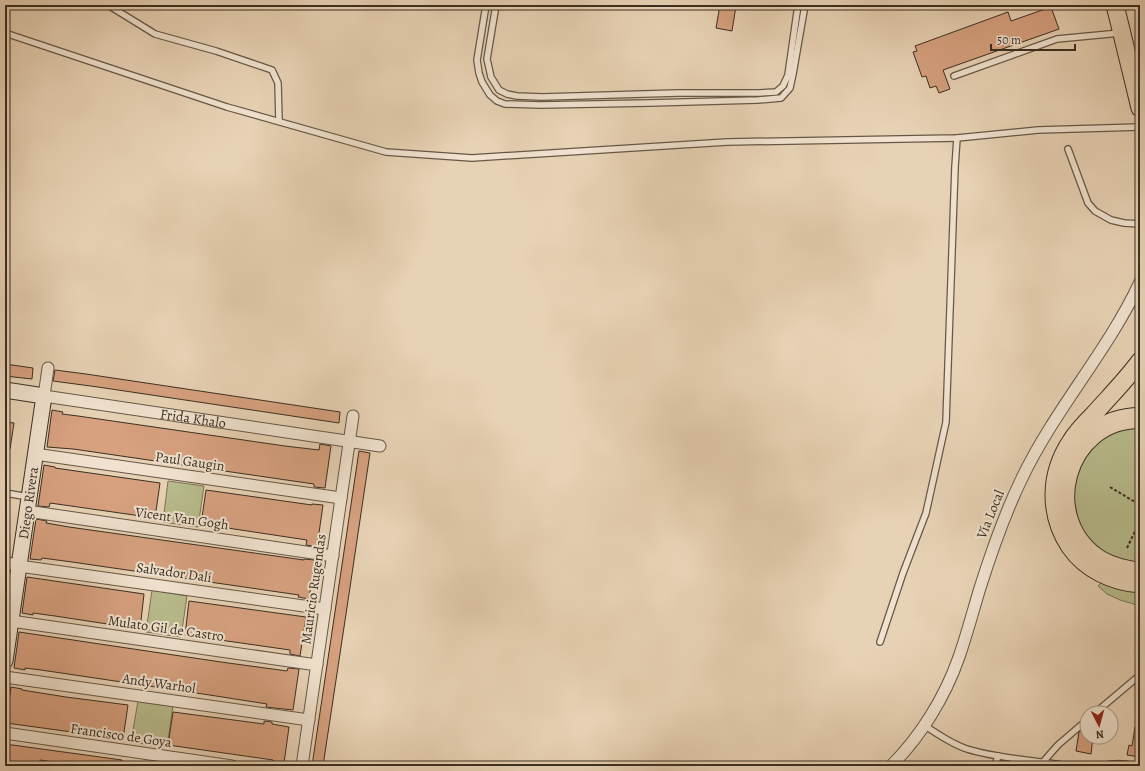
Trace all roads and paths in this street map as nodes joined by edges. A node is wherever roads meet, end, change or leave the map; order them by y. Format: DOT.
graph roads {
  1 [pos="108,5"];
  2 [pos="486,5"];
  3 [pos="496,5"];
  4 [pos="798,5"];
  5 [pos="805,5"];
  6 [pos="1116,5"];
  7 [pos="1122,32"];
  8 [pos="5,33"];
  9 [pos="954,76"];
  10 [pos="1140,108"];
  11 [pos="279,121"];
  12 [pos="1140,127"];
  13 [pos="957,138"];
  14 [pos="1068,149"];
  15 [pos="1140,224"];
  16 [pos="1140,282"];
  17 [pos="1140,361"];
  18 [pos="48,368"];
  19 [pos="5,390"];
  20 [pos="44,396"];
  21 [pos="353,416"];
  22 [pos="1140,418"];
  23 [pos="349,442"];
  24 [pos="380,446"];
  25 [pos="35,454"];
  26 [pos="1110,487"];
  27 [pos="6,493"];
  28 [pos="341,498"];
  29 [pos="5,504"];
  30 [pos="28,504"];
  31 [pos="1140,505"];
  32 [pos="1140,522"];
  33 [pos="1127,548"];
  34 [pos="333,556"];
  35 [pos="12,564"];
  36 [pos="1140,573"];
  37 [pos="1140,584"];
  38 [pos="325,608"];
  39 [pos="11,621"];
  40 [pos="880,642"];
  41 [pos="5,662"];
  42 [pos="317,665"];
  43 [pos="1140,675"];
  44 [pos="5,676"];
  45 [pos="1104,705"];
  46 [pos="309,720"];
  47 [pos="924,725"];
  48 [pos="1079,727"];
  49 [pos="5,733"];
  50 [pos="904,752"];
  51 [pos="998,756"];
  52 [pos="1043,762"];
  53 [pos="232,766"];
  54 [pos="302,766"];
  55 [pos="891,766"];
  56 [pos="904,766"];
  57 [pos="995,766"];
  58 [pos="1067,766"];
  59 [pos="1102,766"];
  60 [pos="1134,766"];
  1 -- 11 [label="lane"];
  2 -- 5 [label="lane"];
  3 -- 4 [label="lane"];
  6 -- 7 [label="main road"];
  7 -- 9 [label="lane"];
  7 -- 10 [label="main road"];
  8 -- 11 [label="lane"];
  11 -- 13 [label="lane"];
  12 -- 13 [label="lane"];
  13 -- 40 [label="lane"];
  14 -- 15 [label="lane"];
  16 -- 47 [label="street, Vía Local"];
  17 -- 37 [label="main road"];
  18 -- 20 [label="street, Diego Rivera"];
  19 -- 20 [label="street, Frida Khalo"];
  20 -- 23 [label="street, Frida Khalo"];
  20 -- 25 [label="street, Diego Rivera"];
  21 -- 23 [label="street, Mauricio Rugendas"];
  22 -- 36 [label="highway"];
  23 -- 24 [label="street, Frida Khalo"];
  23 -- 28 [label="street, Mauricio Rugendas"];
  25 -- 28 [label="street, Paul Gaugin"];
  25 -- 30 [label="street, Diego Rivera"];
  26 -- 31 [label="path"];
  27 -- 29 [label="lane"];
  27 -- 30 [label="lane"];
  28 -- 34 [label="street, Mauricio Rugendas"];
  30 -- 34 [label="street, Vicent Van Gogh"];
  30 -- 35 [label="street, Diego Rivera"];
  32 -- 33 [label="path"];
  34 -- 38 [label="street, Mauricio Rugendas"];
  35 -- 38 [label="street, Salvador Dalí"];
  35 -- 39 [label="street, Diego Rivera"];
  38 -- 42 [label="street, Mauricio Rugendas"];
  39 -- 41 [label="street, Diego Rivera"];
  39 -- 42 [label="street, Mulato Gil de Castro"];
  42 -- 46 [label="street, Mauricio Rugendas"];
  43 -- 45 [label="lane"];
  44 -- 46 [label="street, Andy Warhol"];
  46 -- 54 [label="street, Mauricio Rugendas"];
  47 -- 50 [label="street, Vía Local"];
  47 -- 51 [label="lane"];
  48 -- 52 [label="lane"];
  49 -- 53 [label="street, Francisco de Goya"];
  50 -- 55 [label="street, Vía Local"];
  50 -- 56 [label="street"];
  51 -- 52 [label="lane"];
  51 -- 57 [label="lane"];
  52 -- 58 [label="lane"];
  59 -- 60 [label="lane"];
}
